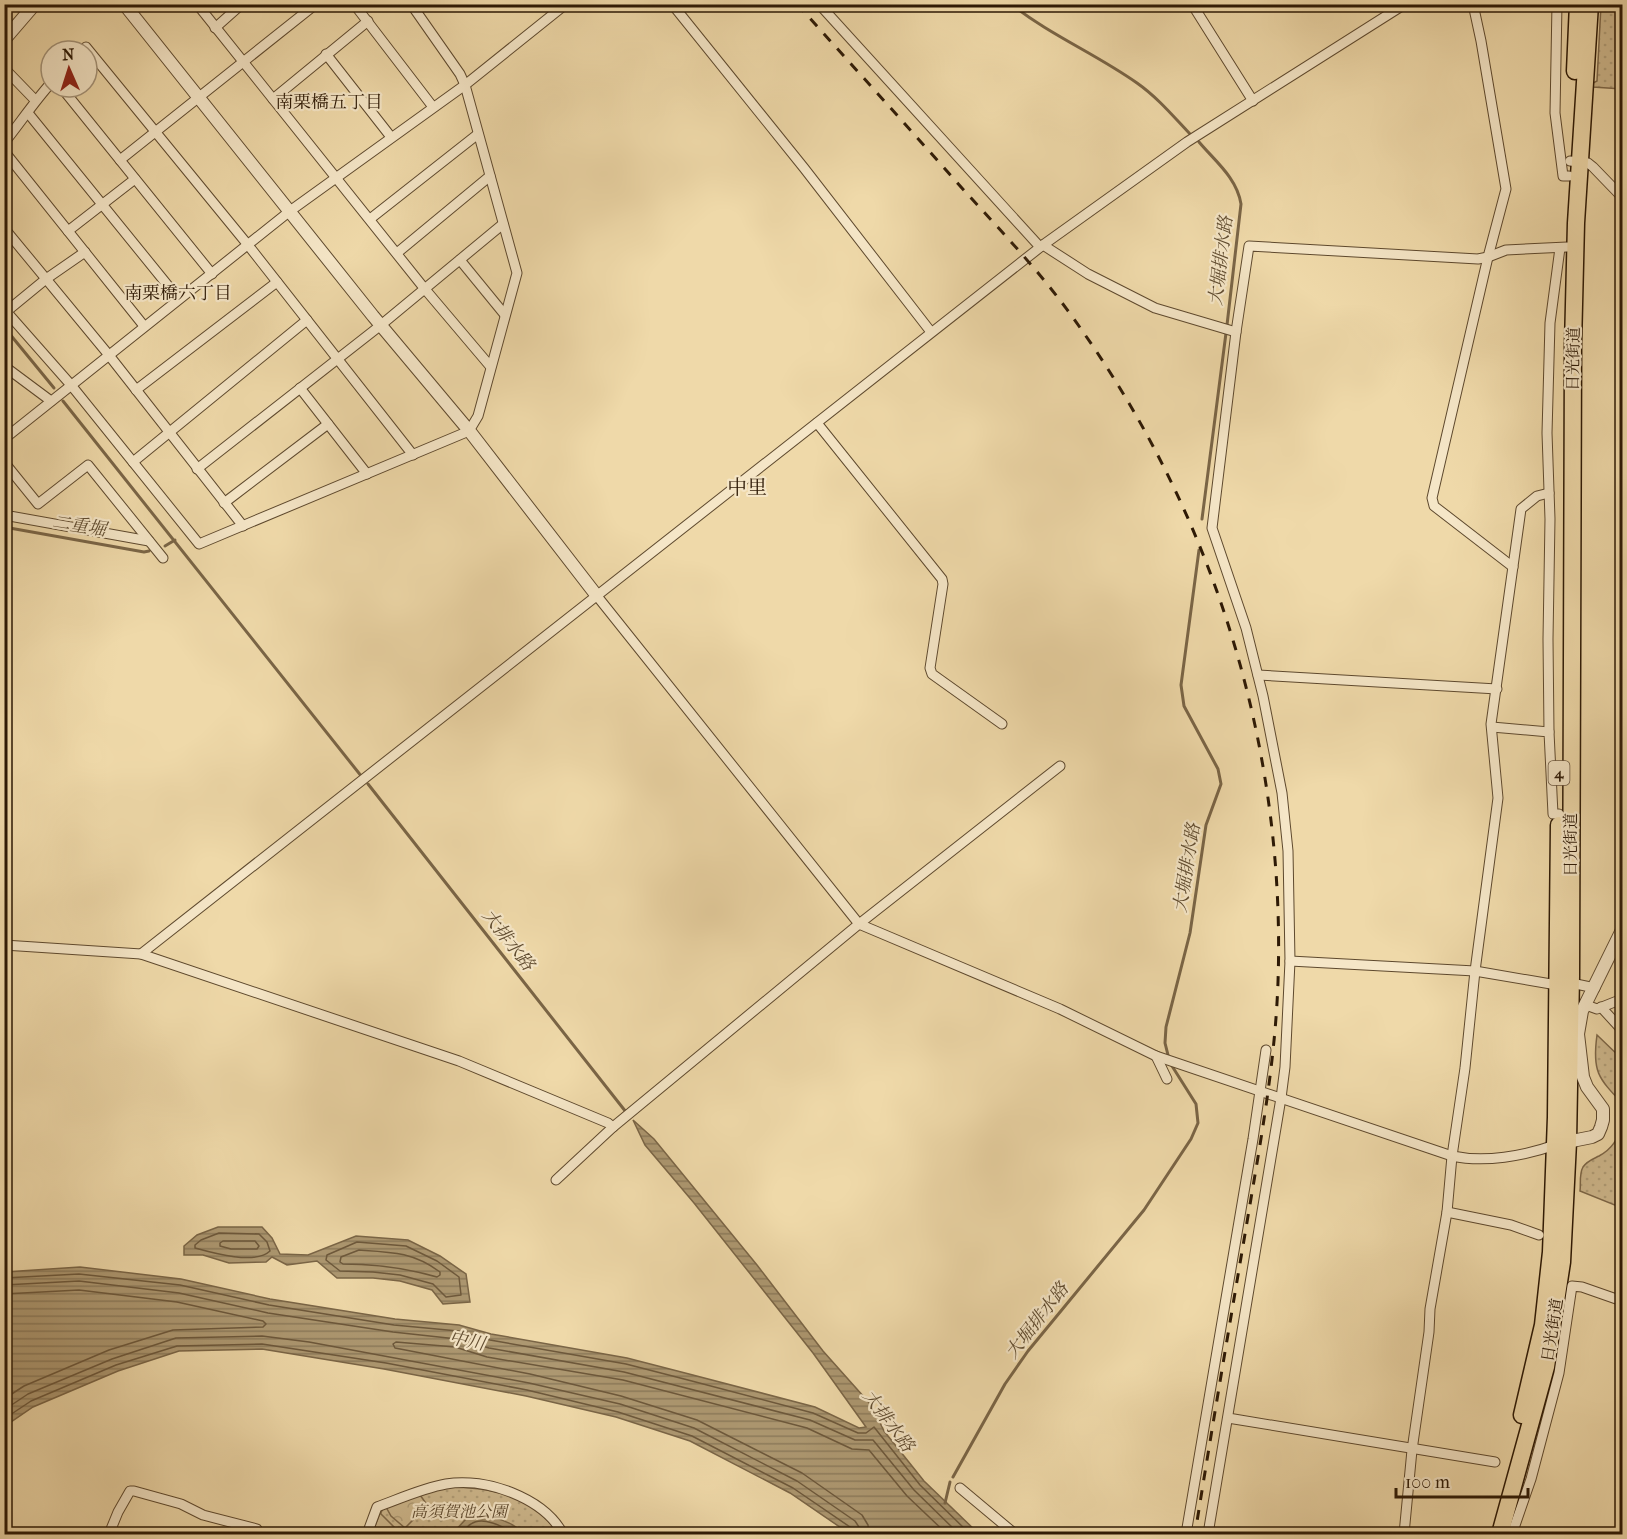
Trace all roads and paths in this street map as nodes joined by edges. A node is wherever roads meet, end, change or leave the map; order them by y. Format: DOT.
graph roads {
  1 [pos="35,4"];
  2 [pos="124,4"];
  3 [pos="197,4"];
  4 [pos="242,4"];
  5 [pos="316,4"];
  6 [pos="354,4"];
  7 [pos="411,4"];
  8 [pos="566,4"];
  9 [pos="672,4"];
  10 [pos="819,4"];
  11 [pos="1192,4"];
  12 [pos="1405,4"];
  13 [pos="1473,4"];
  14 [pos="1557,4"];
  15 [pos="1578,4"];
  16 [pos="1590,4"];
  17 [pos="368,21"];
  18 [pos="215,28"];
  19 [pos="4,40"];
  20 [pos="326,54"];
  21 [pos="244,62"];
  22 [pos="99,63"];
  23 [pos="4,68"];
  24 [pos="465,85"];
  25 [pos="39,96"];
  26 [pos="199,97"];
  27 [pos="71,99"];
  28 [pos="273,99"];
  29 [pos="35,100"];
  30 [pos="1253,101"];
  31 [pos="433,107"];
  32 [pos="28,113"];
  33 [pos="155,132"];
  34 [pos="477,134"];
  35 [pos="391,137"];
  36 [pos="4,143"];
  37 [pos="4,151"];
  38 [pos="120,160"];
  39 [pos="1573,166"];
  40 [pos="490,176"];
  41 [pos="336,177"];
  42 [pos="135,179"];
  43 [pos="1623,196"];
  44 [pos="102,204"];
  45 [pos="290,211"];
  46 [pos="370,219"];
  47 [pos="503,224"];
  48 [pos="4,228"];
  49 [pos="68,231"];
  50 [pos="248,245"];
  51 [pos="1042,246"];
  52 [pos="1564,247"];
  53 [pos="85,252"];
  54 [pos="397,253"];
  55 [pos="1488,257"];
  56 [pos="460,260"];
  57 [pos="212,274"];
  58 [pos="46,279"];
  59 [pos="278,282"];
  60 [pos="424,288"];
  61 [pos="178,298"];
  62 [pos="5,310"];
  63 [pos="505,315"];
  64 [pos="307,320"];
  65 [pos="381,325"];
  66 [pos="144,326"];
  67 [pos="931,332"];
  68 [pos="1236,332"];
  69 [pos="108,354"];
  70 [pos="338,359"];
  71 [pos="4,366"];
  72 [pos="490,366"];
  73 [pos="68,388"];
  74 [pos="300,388"];
  75 [pos="136,390"];
  76 [pos="51,401"];
  77 [pos="818,423"];
  78 [pos="328,424"];
  79 [pos="469,431"];
  80 [pos="169,432"];
  81 [pos="4,439"];
  82 [pos="413,455"];
  83 [pos="4,462"];
  84 [pos="133,462"];
  85 [pos="197,469"];
  86 [pos="368,474"];
  87 [pos="1549,493"];
  88 [pos="224,504"];
  89 [pos="4,515"];
  90 [pos="243,525"];
  91 [pos="148,541"];
  92 [pos="162,558"];
  93 [pos="1513,567"];
  94 [pos="597,596"];
  95 [pos="1258,675"];
  96 [pos="1497,689"];
  97 [pos="1002,724"];
  98 [pos="1492,727"];
  99 [pos="1549,732"];
  100 [pos="1060,766"];
  101 [pos="1559,814"];
  102 [pos="859,924"];
  103 [pos="1623,930"];
  104 [pos="4,945"];
  105 [pos="141,954"];
  106 [pos="1290,961"];
  107 [pos="1474,970"];
  108 [pos="1551,984"];
  109 [pos="1576,984"];
  110 [pos="1594,988"];
  111 [pos="1623,999"];
  112 [pos="1586,1005"];
  113 [pos="1601,1007"];
  114 [pos="1623,1030"];
  115 [pos="1266,1050"];
  116 [pos="1156,1056"];
  117 [pos="1167,1079"];
  118 [pos="1260,1090"];
  119 [pos="1281,1098"];
  120 [pos="615,1125"];
  121 [pos="1561,1144"];
  122 [pos="1452,1156"];
  123 [pos="556,1180"];
  124 [pos="1447,1212"];
  125 [pos="1539,1235"];
  126 [pos="1623,1301"];
  127 [pos="1228,1418"];
  128 [pos="1412,1450"];
  129 [pos="1495,1462"];
  130 [pos="960,1488"];
  131 [pos="110,1534"];
  132 [pos="260,1534"];
  133 [pos="367,1534"];
  134 [pos="563,1534"];
  135 [pos="1015,1534"];
  136 [pos="1186,1534"];
  137 [pos="1208,1534"];
  138 [pos="1404,1534"];
  139 [pos="1491,1534"];
  140 [pos="1500,1534"];
  141 [pos="1512,1534"];
  1 -- 19 [label="street"];
  2 -- 26 [label="street"];
  3 -- 18 [label="street"];
  4 -- 18 [label="street"];
  5 -- 21 [label="street"];
  6 -- 17 [label="street"];
  7 -- 24 [label="street"];
  8 -- 24 [label="street"];
  9 -- 67 [label="street"];
  10 -- 51 [label="street"];
  11 -- 30 [label="street"];
  12 -- 30 [label="street"];
  13 -- 55 [label="street"];
  14 -- 39 [label="street"];
  15 -- 39 [label="highway, 日光街道 / 4"];
  16 -- 39 [label="highway, 日光街道 / 4"];
  17 -- 20 [label="street"];
  17 -- 31 [label="street"];
  18 -- 21 [label="street"];
  20 -- 28 [label="street"];
  20 -- 35 [label="street"];
  21 -- 26 [label="street"];
  21 -- 28 [label="street"];
  22 -- 33 [label="street"];
  23 -- 29 [label="street"];
  24 -- 31 [label="street"];
  24 -- 34 [label="street"];
  25 -- 29 [label="street"];
  26 -- 33 [label="street"];
  26 -- 45 [label="street"];
  27 -- 38 [label="street"];
  28 -- 41 [label="street"];
  29 -- 32 [label="street"];
  30 -- 51 [label="street"];
  31 -- 35 [label="street"];
  32 -- 36 [label="street"];
  32 -- 44 [label="street"];
  33 -- 38 [label="street"];
  33 -- 50 [label="street"];
  34 -- 40 [label="street"];
  34 -- 46 [label="street"];
  35 -- 41 [label="street"];
  37 -- 49 [label="street"];
  38 -- 42 [label="street"];
  39 -- 43 [label="street"];
  39 -- 52 [label="highway, 日光街道 / 4"];
  39 -- 121 [label="highway, 日光街道 / 4"];
  40 -- 47 [label="street"];
  40 -- 54 [label="street"];
  41 -- 45 [label="street"];
  41 -- 46 [label="street"];
  42 -- 44 [label="street"];
  42 -- 57 [label="street"];
  44 -- 49 [label="street"];
  44 -- 61 [label="street"];
  45 -- 50 [label="street"];
  45 -- 65 [label="street"];
  46 -- 54 [label="street"];
  47 -- 56 [label="street"];
  47 -- 63 [label="street"];
  48 -- 58 [label="street"];
  49 -- 53 [label="street"];
  50 -- 57 [label="street"];
  50 -- 59 [label="street"];
  51 -- 67 [label="street"];
  51 -- 68 [label="street"];
  52 -- 55 [label="street"];
  52 -- 87 [label="street"];
  52 -- 101 [label="highway, 日光街道 / 4"];
  53 -- 58 [label="street"];
  53 -- 66 [label="street"];
  54 -- 60 [label="street"];
  55 -- 68 [label="street"];
  55 -- 93 [label="street"];
  56 -- 60 [label="street"];
  56 -- 63 [label="street"];
  57 -- 61 [label="street"];
  58 -- 62 [label="street"];
  58 -- 69 [label="street"];
  59 -- 64 [label="street"];
  59 -- 75 [label="street"];
  60 -- 65 [label="street"];
  60 -- 72 [label="street"];
  61 -- 66 [label="street"];
  62 -- 73 [label="street"];
  63 -- 72 [label="street"];
  64 -- 70 [label="street"];
  64 -- 80 [label="street"];
  65 -- 70 [label="street"];
  65 -- 79 [label="street"];
  66 -- 69 [label="street"];
  67 -- 77 [label="street"];
  68 -- 95 [label="street"];
  69 -- 73 [label="street"];
  69 -- 75 [label="street"];
  70 -- 74 [label="street"];
  70 -- 82 [label="street"];
  71 -- 76 [label="street"];
  72 -- 79 [label="street"];
  73 -- 76 [label="street"];
  73 -- 84 [label="street"];
  74 -- 78 [label="street"];
  74 -- 85 [label="street"];
  75 -- 80 [label="street"];
  76 -- 81 [label="street"];
  77 -- 94 [label="street"];
  77 -- 97 [label="street"];
  78 -- 86 [label="street"];
  78 -- 88 [label="street"];
  79 -- 82 [label="street"];
  79 -- 94 [label="street"];
  80 -- 84 [label="street"];
  80 -- 85 [label="street"];
  82 -- 86 [label="street"];
  83 -- 91 [label="street"];
  84 -- 90 [label="street"];
  85 -- 88 [label="street"];
  86 -- 90 [label="street"];
  87 -- 93 [label="street"];
  87 -- 99 [label="street"];
  88 -- 90 [label="street"];
  89 -- 91 [label="street"];
  91 -- 92 [label="street"];
  93 -- 96 [label="street"];
  94 -- 102 [label="street"];
  94 -- 105 [label="street"];
  95 -- 96 [label="street"];
  95 -- 106 [label="street"];
  96 -- 98 [label="street"];
  98 -- 99 [label="street"];
  98 -- 107 [label="street"];
  99 -- 101 [label="street"];
  100 -- 102 [label="street"];
  101 -- 121 [label="highway, 日光街道 / 4"];
  102 -- 116 [label="street"];
  102 -- 120 [label="street"];
  103 -- 110 [label="street"];
  104 -- 105 [label="street"];
  105 -- 120 [label="street"];
  106 -- 107 [label="street"];
  106 -- 119 [label="street"];
  107 -- 108 [label="street"];
  107 -- 122 [label="street"];
  109 -- 110 [label="street"];
  110 -- 112 [label="street"];
  111 -- 113 [label="street"];
  112 -- 113 [label="street"];
  112 -- 121 [label="street"];
  113 -- 114 [label="street"];
  115 -- 118 [label="street"];
  116 -- 117 [label="street"];
  116 -- 118 [label="street"];
  118 -- 119 [label="street"];
  118 -- 136 [label="street"];
  119 -- 122 [label="street"];
  119 -- 127 [label="street"];
  120 -- 123 [label="street"];
  121 -- 122 [label="street"];
  121 -- 139 [label="highway, 日光街道 / 4"];
  121 -- 140 [label="highway, 日光街道 / 4"];
  122 -- 124 [label="street"];
  124 -- 125 [label="street"];
  124 -- 128 [label="street"];
  126 -- 141 [label="street"];
  127 -- 128 [label="street"];
  127 -- 137 [label="street"];
  128 -- 129 [label="street"];
  128 -- 138 [label="street"];
  130 -- 135 [label="street"];
  131 -- 132 [label="street"];
  133 -- 134 [label="street"];
}
